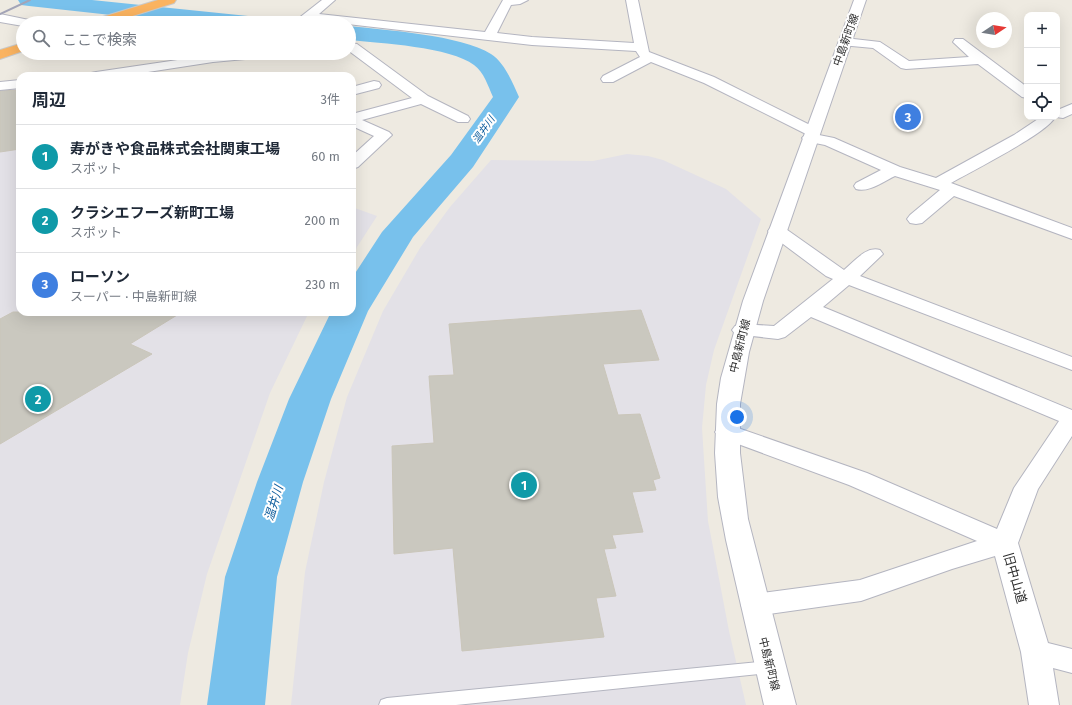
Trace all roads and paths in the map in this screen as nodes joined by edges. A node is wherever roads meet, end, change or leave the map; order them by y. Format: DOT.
graph roads {
  1 [pos="329,0"];
  2 [pos="522,0"];
  3 [pos="632,0"];
  4 [pos="860,0"];
  5 [pos="167,1"];
  6 [pos="120,16"];
  7 [pos="309,16"];
  8 [pos="0,18"];
  9 [pos="16,21"];
  10 [pos="356,24"];
  11 [pos="489,36"];
  12 [pos="845,42"];
  13 [pos="959,42"];
  14 [pos="640,46"];
  15 [pos="16,49"];
  16 [pos="356,49"];
  17 [pos="0,55"];
  18 [pos="650,57"];
  19 [pos="199,60"];
  20 [pos="206,60"];
  21 [pos="981,60"];
  22 [pos="218,70"];
  23 [pos="129,72"];
  24 [pos="608,79"];
  25 [pos="16,84"];
  26 [pos="374,85"];
  27 [pos="0,86"];
  28 [pos="356,90"];
  29 [pos="1024,92"];
  30 [pos="423,100"];
  31 [pos="1072,108"];
  32 [pos="1060,114"];
  33 [pos="356,119"];
  34 [pos="463,119"];
  35 [pos="1046,120"];
  36 [pos="356,122"];
  37 [pos="811,135"];
  38 [pos="356,160"];
  39 [pos="894,170"];
  40 [pos="862,186"];
  41 [pos="944,187"];
  42 [pos="916,219"];
  43 [pos="777,231"];
  44 [pos="1072,234"];
  45 [pos="874,254"];
  46 [pos="845,277"];
  47 [pos="810,310"];
  48 [pos="742,330"];
  49 [pos="1072,364"];
  50 [pos="1072,418"];
  51 [pos="727,432"];
  52 [pos="1005,543"];
  53 [pos="754,605"];
  54 [pos="1036,652"];
  55 [pos="1072,661"];
  56 [pos="770,667"];
  57 [pos="386,705"];
  58 [pos="780,705"];
  59 [pos="1044,705"];
  1 -- 7 [label="street"];
  2 -- 11 [label="street"];
  3 -- 14 [label="street"];
  4 -- 12 [label="main road, 中島新町線"];
  5 -- 6 [label="highway"];
  8 -- 9 [label="street"];
  10 -- 11 [label="street"];
  11 -- 14 [label="street"];
  12 -- 21 [label="street"];
  12 -- 37 [label="main road, 中島新町線"];
  13 -- 21 [label="street"];
  14 -- 18 [label="street"];
  15 -- 17 [label="highway"];
  16 -- 30 [label="street"];
  18 -- 24 [label="street"];
  18 -- 37 [label="street"];
  19 -- 23 [label="street"];
  20 -- 22 [label="street"];
  21 -- 29 [label="street"];
  25 -- 27 [label="street"];
  26 -- 28 [label="street"];
  30 -- 33 [label="street"];
  30 -- 34 [label="street"];
  31 -- 32 [label="street"];
  35 -- 41 [label="street"];
  36 -- 38 [label="street"];
  37 -- 39 [label="street"];
  37 -- 43 [label="main road, 中島新町線"];
  39 -- 40 [label="street"];
  39 -- 41 [label="street"];
  41 -- 42 [label="street"];
  41 -- 44 [label="street"];
  43 -- 46 [label="street"];
  43 -- 48 [label="main road, 中島新町線"];
  45 -- 46 [label="street"];
  46 -- 47 [label="street"];
  46 -- 49 [label="street"];
  47 -- 48 [label="street"];
  47 -- 50 [label="street"];
  48 -- 51 [label="main road, 中島新町線"];
  50 -- 52 [label="street, 旧中山道"];
  51 -- 52 [label="street"];
  51 -- 53 [label="main road, 中島新町線"];
  52 -- 53 [label="street"];
  52 -- 54 [label="street, 旧中山道"];
  53 -- 56 [label="main road, 中島新町線"];
  54 -- 55 [label="street"];
  54 -- 59 [label="street, 旧中山道"];
  56 -- 57 [label="lane"];
  56 -- 58 [label="main road, 中島新町線"];
}
